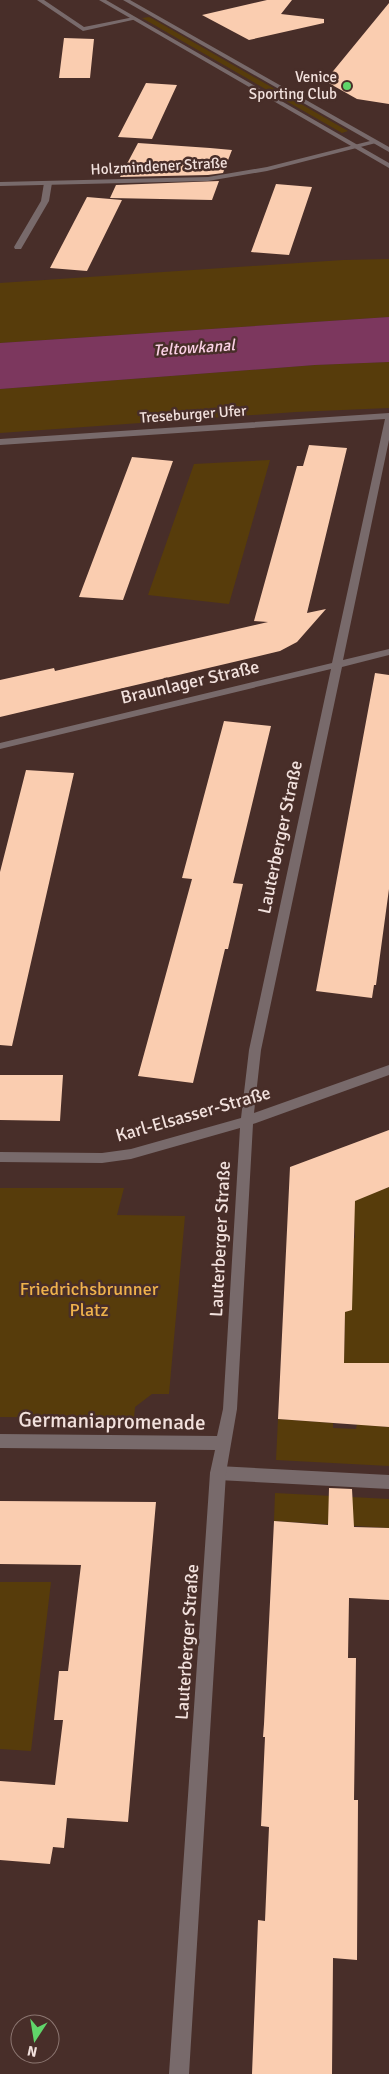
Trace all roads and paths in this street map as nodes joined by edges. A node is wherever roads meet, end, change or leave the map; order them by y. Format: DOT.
graph roads {
  1 [pos="40,0"];
  2 [pos="102,0"];
  3 [pos="126,0"];
  4 [pos="134,19"];
  5 [pos="374,142"];
  6 [pos="356,147"];
  7 [pos="389,150"];
  8 [pos="389,166"];
  9 [pos="0,184"];
  10 [pos="48,184"];
  11 [pos="18,247"];
  12 [pos="389,418"];
  13 [pos="0,442"];
  14 [pos="389,652"];
  15 [pos="337,665"];
  16 [pos="0,746"];
  17 [pos="389,1070"];
  18 [pos="247,1121"];
  19 [pos="0,1157"];
  20 [pos="0,1441"];
  21 [pos="223,1443"];
  22 [pos="218,1473"];
  23 [pos="389,1482"];
  24 [pos="179,2074"];
  1 -- 4 [label="street"];
  2 -- 4 [label="street"];
  3 -- 5 [label="street"];
  4 -- 6 [label="street"];
  5 -- 6 [label="street, Holzmindener Straße"];
  5 -- 7 [label="street"];
  6 -- 8 [label="street"];
  6 -- 10 [label="street, Holzmindener Straße"];
  9 -- 10 [label="street, Holzmindener Straße"];
  10 -- 11 [label="street"];
  12 -- 13 [label="street, Treseburger Ufer"];
  12 -- 15 [label="street, Lauterberger Straße"];
  14 -- 15 [label="street, Braunlager Straße"];
  15 -- 16 [label="street, Braunlager Straße"];
  15 -- 18 [label="street, Lauterberger Straße"];
  17 -- 18 [label="street, Karl-Elsasser-Straße"];
  18 -- 19 [label="street, Karl-Elsasser-Straße"];
  18 -- 21 [label="street, Lauterberger Straße"];
  20 -- 21 [label="street, Germaniapromenade"];
  21 -- 22 [label="street, Lauterberger Straße"];
  22 -- 23 [label="street"];
  22 -- 24 [label="street, Lauterberger Straße"];
}
